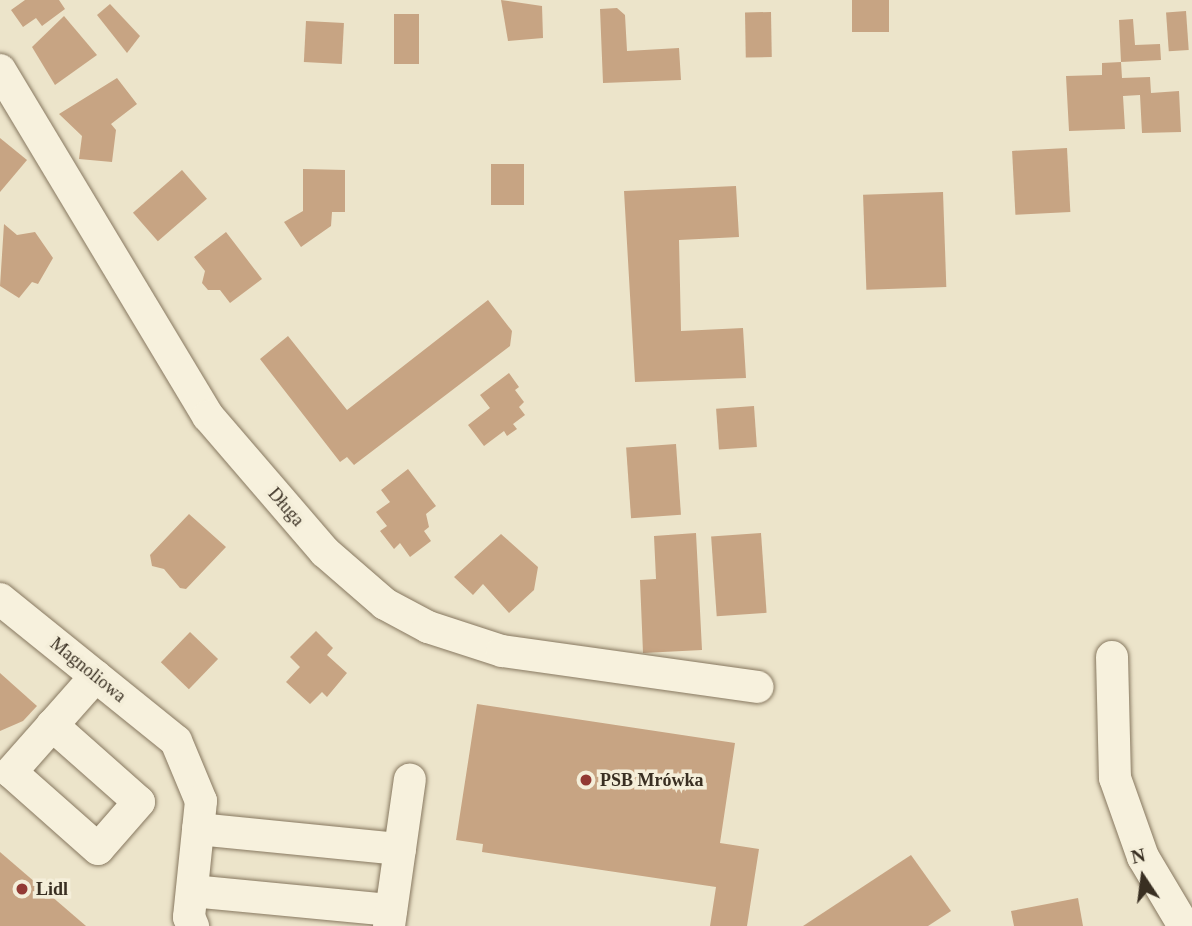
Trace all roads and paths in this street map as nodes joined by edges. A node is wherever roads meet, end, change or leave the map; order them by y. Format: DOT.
graph roads {
  1 [pos="0,70"];
  2 [pos="0,599"];
  3 [pos="1112,657"];
  4 [pos="96,676"];
  5 [pos="757,687"];
  6 [pos="52,725"];
  7 [pos="410,779"];
  8 [pos="198,829"];
  9 [pos="400,849"];
  10 [pos="192,891"];
  11 [pos="390,918"];
  12 [pos="194,926"];
  13 [pos="1184,926"];
  1 -- 5 [label="street, Długa"];
  2 -- 4 [label="street, Magnoliowa"];
  3 -- 13 [label="street"];
  4 -- 6 [label="street"];
  4 -- 8 [label="street, Magnoliowa"];
  7 -- 9 [label="street"];
  8 -- 9 [label="street"];
  8 -- 10 [label="street"];
  9 -- 11 [label="street"];
  10 -- 11 [label="street"];
  10 -- 12 [label="street"];
}
